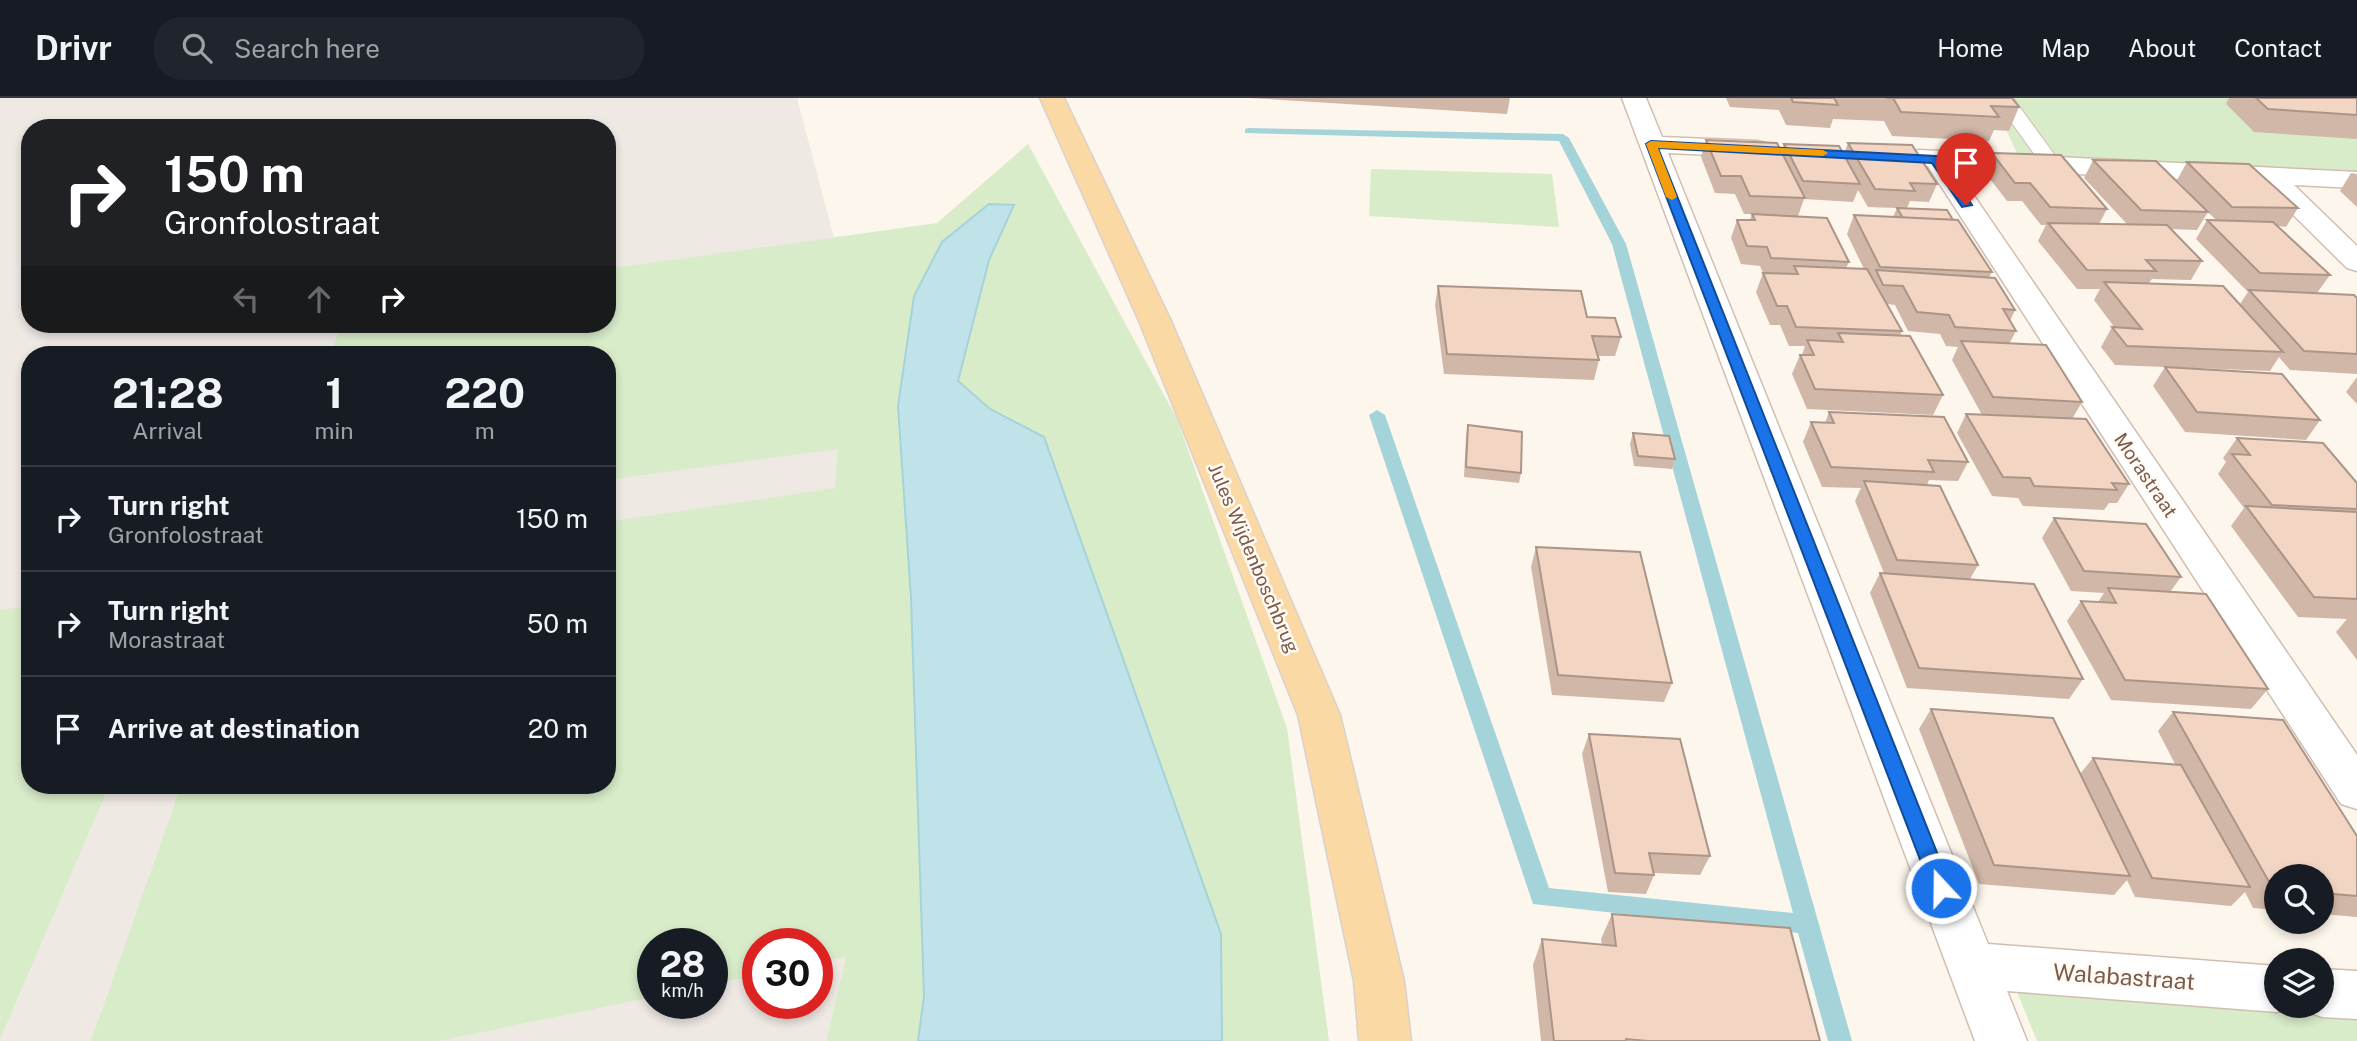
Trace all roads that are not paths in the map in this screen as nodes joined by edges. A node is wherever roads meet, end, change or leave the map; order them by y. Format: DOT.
graph roads {
  1 [pos="1052,98"];
  2 [pos="1634,98"];
  3 [pos="2003,98"];
  4 [pos="1651,144"];
  5 [pos="1788,151"];
  6 [pos="1896,157"];
  7 [pos="1936,159"];
  8 [pos="2052,164"];
  9 [pos="2269,176"];
  10 [pos="2357,180"];
  11 [pos="2357,262"];
  12 [pos="2357,791"];
  13 [pos="1971,965"];
  14 [pos="2264,988"];
  15 [pos="2334,994"];
  16 [pos="2357,995"];
  17 [pos="1385,1041"];
  18 [pos="2001,1041"];
  1 -- 17 [label="main road, Jules Wijdenboschbrug"];
  2 -- 4 [label="street"];
  3 -- 8 [label="lane"];
  4 -- 5 [label="street"];
  4 -- 13 [label="street"];
  6 -- 7 [label="street"];
  7 -- 8 [label="street"];
  7 -- 12 [label="street, Morastraat"];
  8 -- 9 [label="street"];
  9 -- 10 [label="street"];
  9 -- 11 [label="street"];
  13 -- 14 [label="street, Walabastraat"];
  13 -- 18 [label="street"];
  15 -- 16 [label="street"];
}
